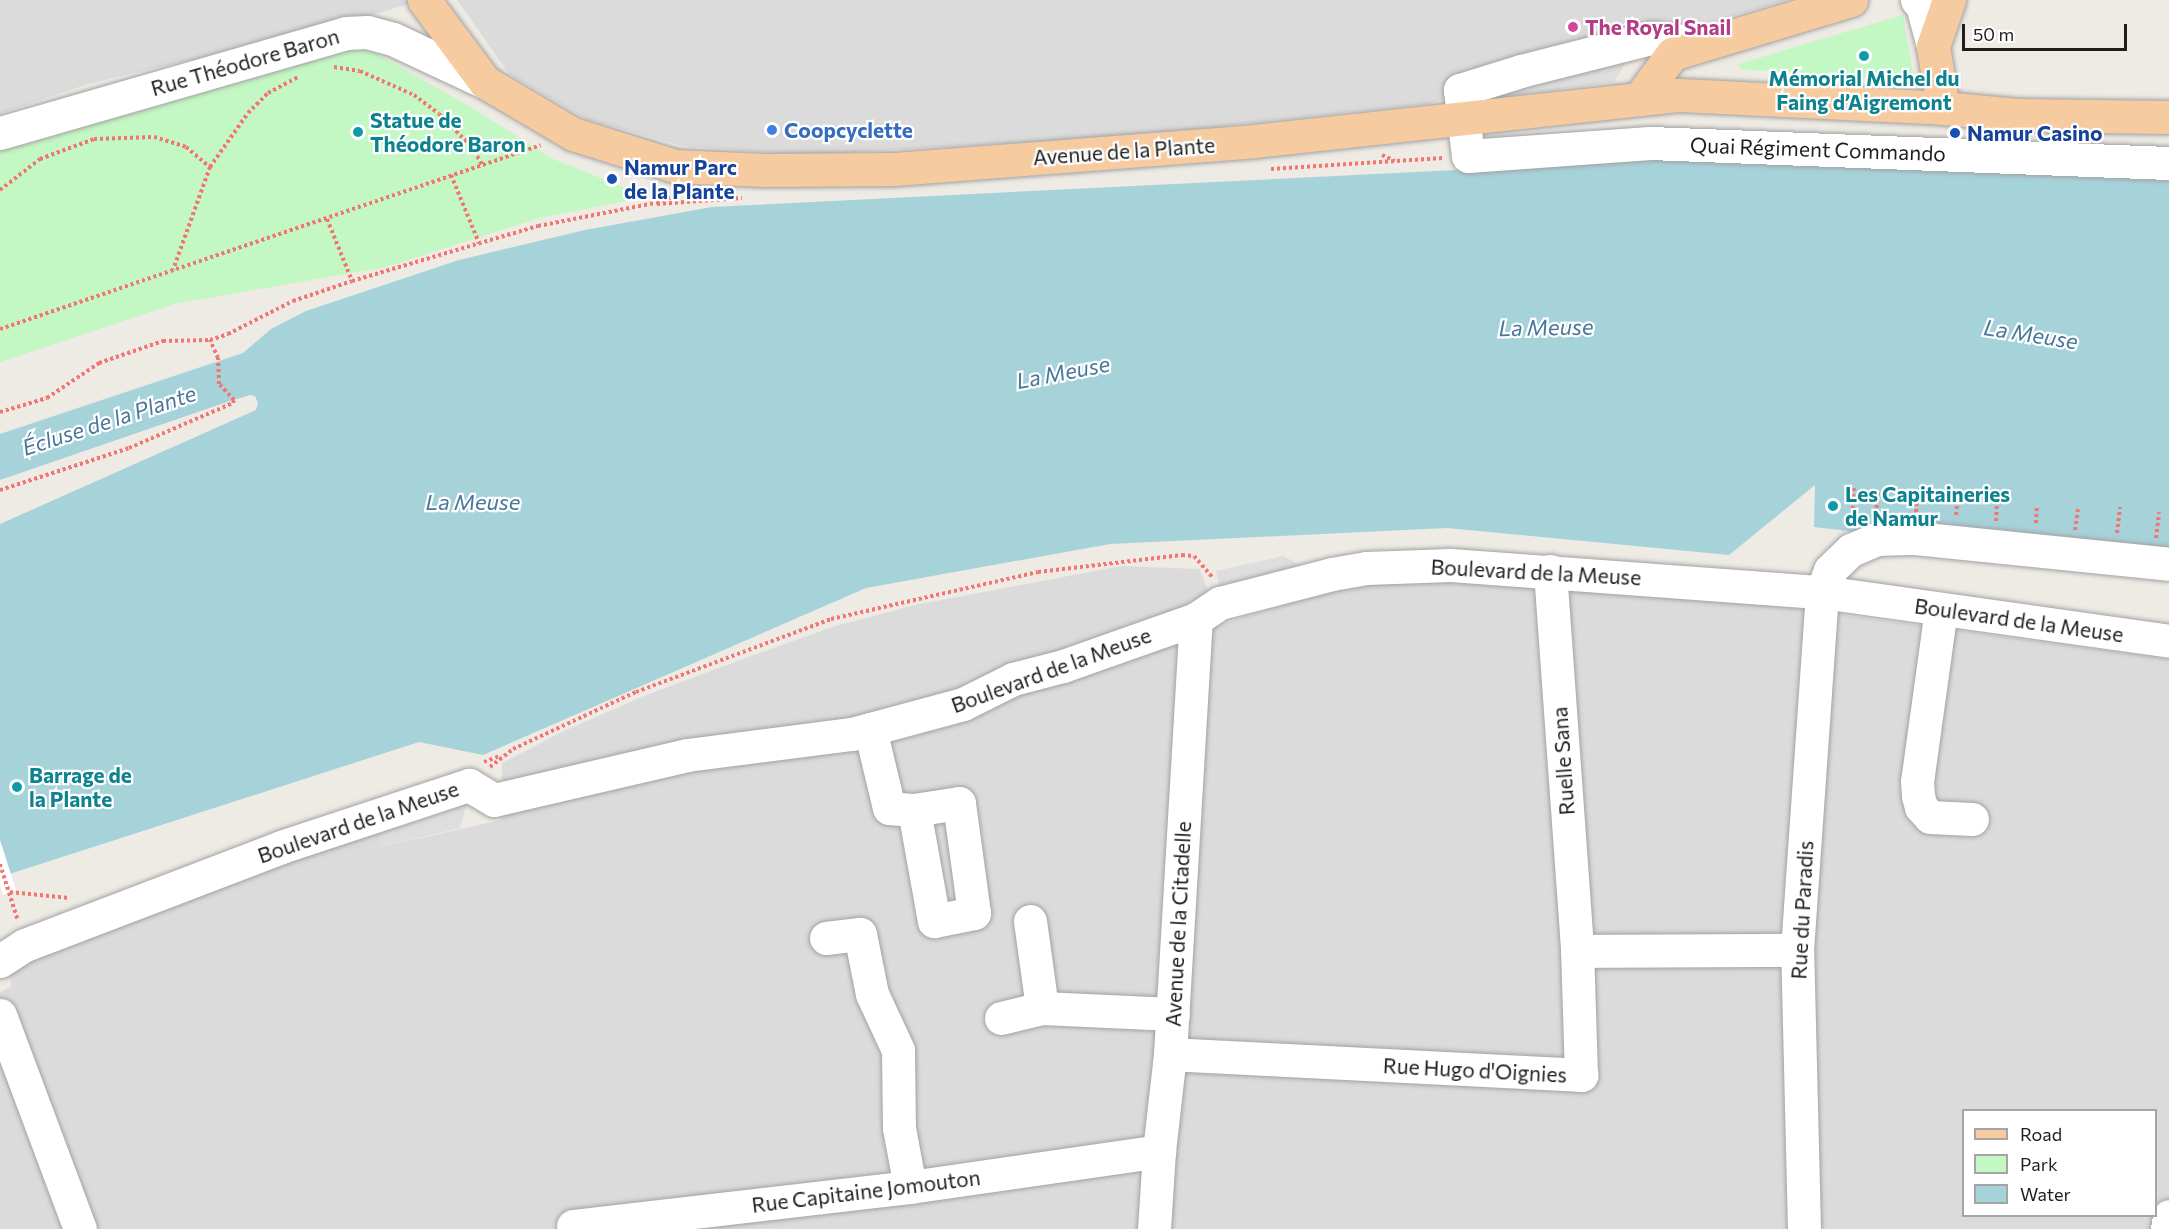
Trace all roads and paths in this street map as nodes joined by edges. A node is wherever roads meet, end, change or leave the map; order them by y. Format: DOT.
graph roads {
  1 [pos="424,0"];
  2 [pos="1851,0"];
  3 [pos="1917,0"];
  4 [pos="1949,0"];
  5 [pos="1704,43"];
  6 [pos="1933,46"];
  7 [pos="326,69"];
  8 [pos="305,75"];
  9 [pos="485,82"];
  10 [pos="1680,95"];
  11 [pos="1639,99"];
  12 [pos="1943,108"];
  13 [pos="2169,117"];
  14 [pos="1463,120"];
  15 [pos="0,133"];
  16 [pos="573,134"];
  17 [pos="1468,156"];
  18 [pos="1395,161"];
  19 [pos="2169,163"];
  20 [pos="483,166"];
  21 [pos="210,167"];
  22 [pos="451,175"];
  23 [pos="0,190"];
  24 [pos="675,196"];
  25 [pos="327,219"];
  26 [pos="479,243"];
  27 [pos="172,271"];
  28 [pos="352,281"];
  29 [pos="0,329"];
  30 [pos="210,340"];
  31 [pos="0,412"];
  32 [pos="0,490"];
  33 [pos="2169,564"];
  34 [pos="1550,571"];
  35 [pos="1822,592"];
  36 [pos="1941,609"];
  37 [pos="1208,611"];
  38 [pos="2169,641"];
  39 [pos="870,729"];
  40 [pos="504,755"];
  41 [pos="914,810"];
  42 [pos="1972,819"];
  43 [pos="0,864"];
  44 [pos="22,893"];
  45 [pos="1030,921"];
  46 [pos="826,938"];
  47 [pos="1797,950"];
  48 [pos="1577,951"];
  49 [pos="0,961"];
  50 [pos="1042,1008"];
  51 [pos="1173,1014"];
  52 [pos="0,1015"];
  53 [pos="1001,1018"];
  54 [pos="1170,1054"];
  55 [pos="1159,1151"];
  56 [pos="910,1187"];
  57 [pos="2169,1216"];
  58 [pos="573,1226"];
  59 [pos="80,1229"];
  60 [pos="1154,1229"];
  61 [pos="1804,1229"];
  62 [pos="2167,1229"];
  1 -- 9 [label="main road, Avenue de la Plante"];
  2 -- 5 [label="main road"];
  3 -- 6 [label="street"];
  4 -- 6 [label="main road"];
  5 -- 10 [label="main road"];
  5 -- 11 [label="main road"];
  5 -- 14 [label="street"];
  6 -- 12 [label="main road"];
  7 -- 20 [label="path"];
  8 -- 21 [label="path"];
  9 -- 15 [label="street, Rue Théodore Baron"];
  9 -- 16 [label="main road, Avenue de la Plante"];
  10 -- 11 [label="main road, Avenue de la Plante"];
  10 -- 12 [label="main road, Avenue de la Plante"];
  11 -- 14 [label="main road, Avenue de la Plante"];
  12 -- 13 [label="main road, Avenue de la Plante"];
  14 -- 16 [label="main road, Avenue de la Plante"];
  14 -- 17 [label="street"];
  16 -- 20 [label="path"];
  17 -- 18 [label="path"];
  17 -- 19 [label="street, Quai Régiment Commando"];
  20 -- 22 [label="path"];
  21 -- 23 [label="path"];
  21 -- 27 [label="path"];
  22 -- 25 [label="path"];
  22 -- 26 [label="path"];
  24 -- 26 [label="path"];
  25 -- 27 [label="path"];
  25 -- 28 [label="path"];
  26 -- 28 [label="path"];
  27 -- 29 [label="path"];
  28 -- 30 [label="path"];
  30 -- 31 [label="path"];
  30 -- 32 [label="path"];
  33 -- 35 [label="street"];
  34 -- 35 [label="street, Boulevard de la Meuse"];
  34 -- 37 [label="street, Boulevard de la Meuse"];
  34 -- 48 [label="street, Ruelle Sana"];
  35 -- 36 [label="street, Boulevard de la Meuse"];
  35 -- 47 [label="street, Rue du Paradis"];
  36 -- 38 [label="street, Boulevard de la Meuse"];
  36 -- 42 [label="street"];
  37 -- 39 [label="street, Boulevard de la Meuse"];
  37 -- 40 [label="path"];
  37 -- 51 [label="street, Avenue de la Citadelle"];
  39 -- 41 [label="street"];
  39 -- 49 [label="street, Boulevard de la Meuse"];
  43 -- 44 [label="path"];
  45 -- 50 [label="street"];
  46 -- 56 [label="street"];
  47 -- 48 [label="street"];
  47 -- 61 [label="street, Rue du Paradis"];
  48 -- 54 [label="street, Rue Hugo d'Oignies"];
  50 -- 51 [label="street"];
  50 -- 53 [label="street"];
  51 -- 54 [label="street, Avenue de la Citadelle"];
  52 -- 59 [label="street"];
  54 -- 55 [label="street, Avenue de la Citadelle"];
  55 -- 56 [label="street, Rue Capitaine Jomouton"];
  55 -- 60 [label="street, Avenue de la Citadelle"];
  56 -- 58 [label="street, Rue Capitaine Jomouton"];
  57 -- 62 [label="street"];
}
